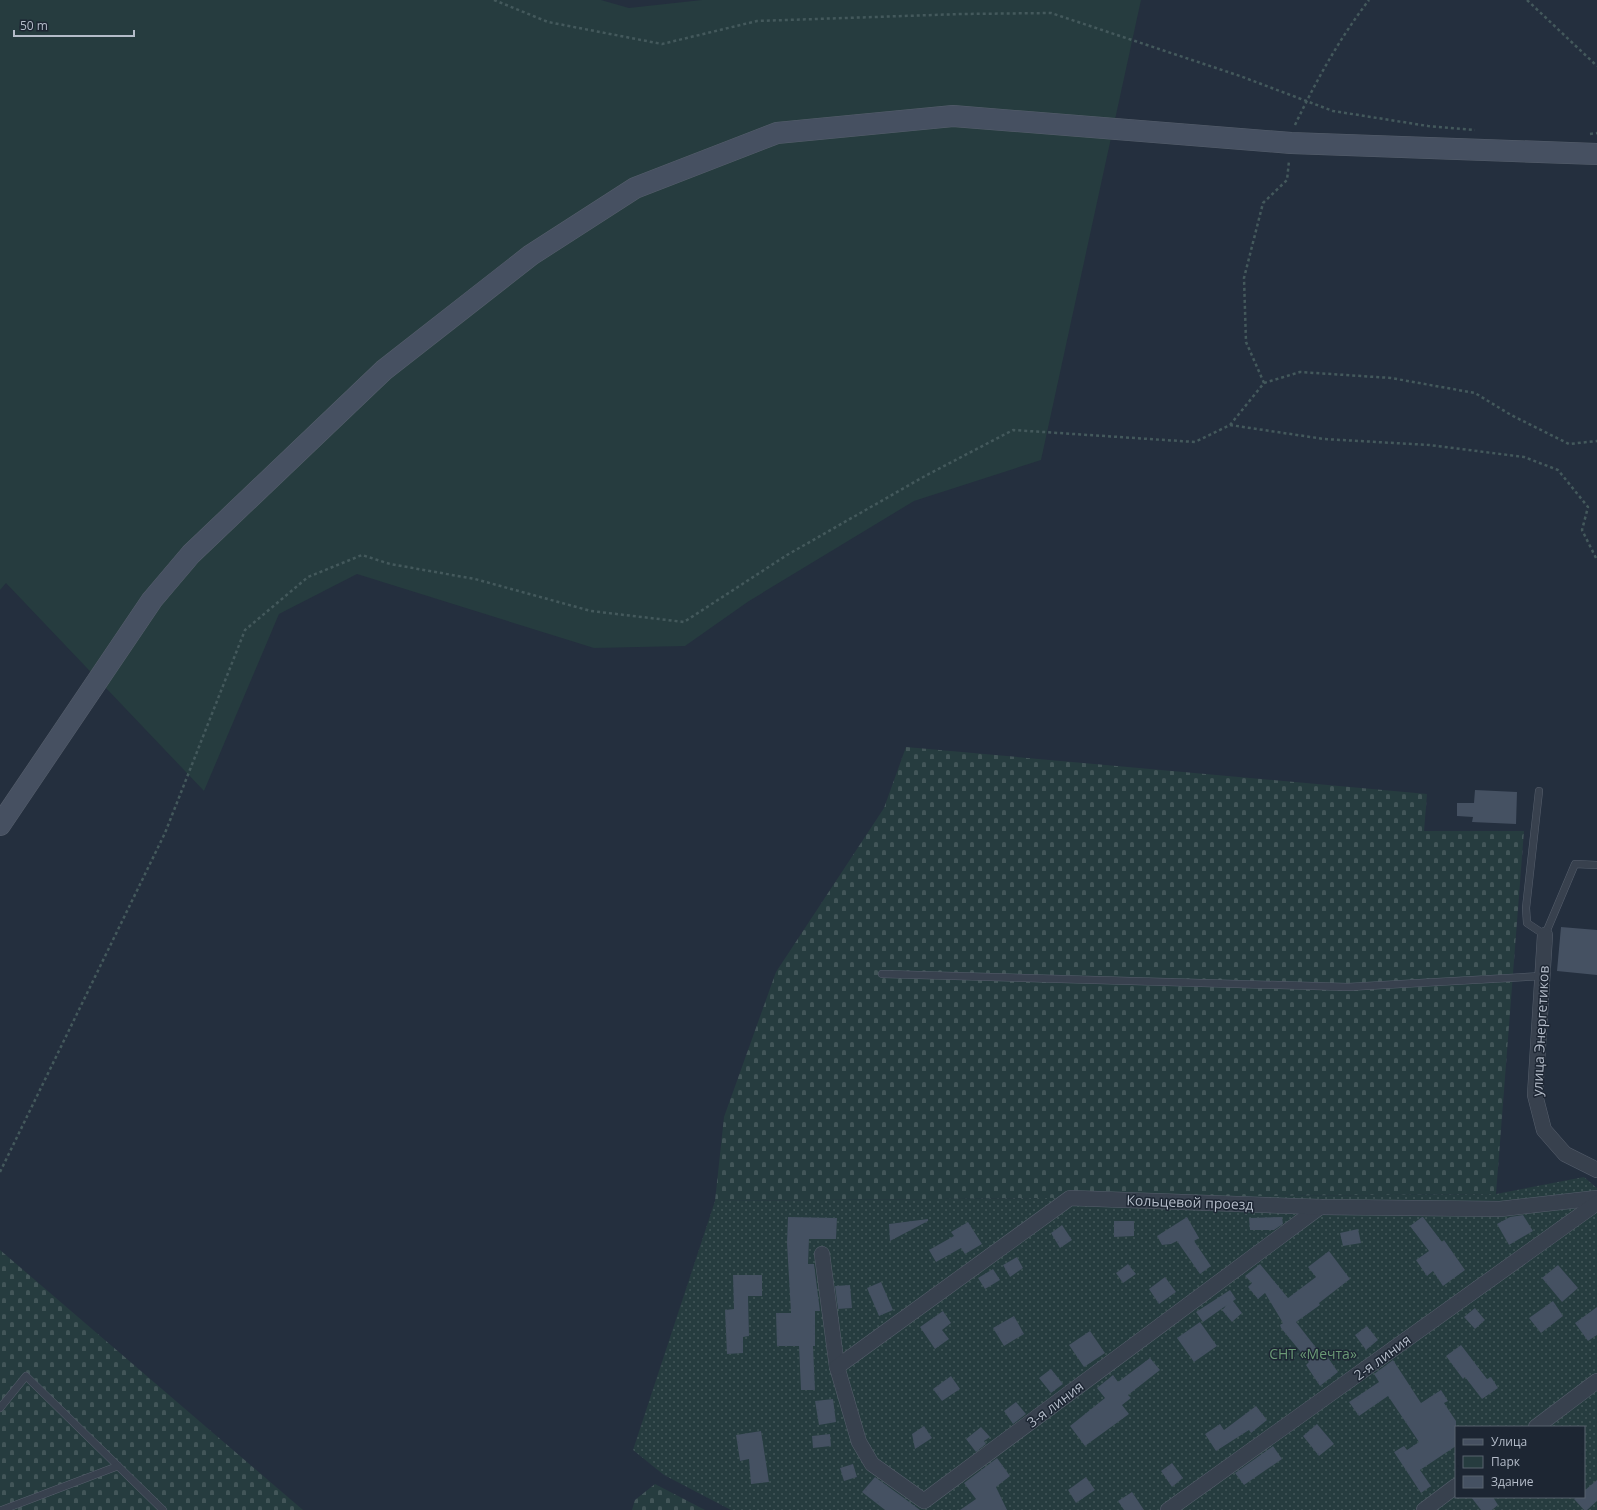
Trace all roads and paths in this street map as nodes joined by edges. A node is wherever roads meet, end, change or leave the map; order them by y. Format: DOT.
graph roads {
  1 [pos="494,0"];
  2 [pos="1369,0"];
  3 [pos="1527,0"];
  4 [pos="1597,66"];
  5 [pos="1307,100"];
  6 [pos="1481,130"];
  7 [pos="1597,133"];
  8 [pos="1584,134"];
  9 [pos="1291,143"];
  10 [pos="1597,154"];
  11 [pos="1264,383"];
  12 [pos="1230,425"];
  13 [pos="1597,442"];
  14 [pos="1597,560"];
  15 [pos="1538,791"];
  16 [pos="0,825"];
  17 [pos="1597,865"];
  18 [pos="1545,935"];
  19 [pos="882,974"];
  20 [pos="1542,976"];
  21 [pos="1597,1170"];
  22 [pos="0,1172"];
  23 [pos="1597,1198"];
  24 [pos="1597,1203"];
  25 [pos="1320,1207"];
  26 [pos="822,1254"];
  27 [pos="837,1367"];
  28 [pos="1597,1381"];
  29 [pos="0,1408"];
  30 [pos="1537,1426"];
  31 [pos="118,1466"];
  32 [pos="1455,1487"];
  33 [pos="929,1505"];
  34 [pos="2,1510"];
  35 [pos="163,1510"];
  36 [pos="1168,1510"];
  37 [pos="1424,1510"];
  1 -- 5 [label="path"];
  2 -- 5 [label="path"];
  3 -- 4 [label="path"];
  5 -- 6 [label="path"];
  5 -- 9 [label="path"];
  7 -- 8 [label="path"];
  9 -- 10 [label="street"];
  9 -- 11 [label="path"];
  9 -- 16 [label="street"];
  11 -- 12 [label="path"];
  11 -- 13 [label="path"];
  12 -- 14 [label="path"];
  12 -- 22 [label="path"];
  15 -- 18 [label="lane"];
  17 -- 18 [label="lane"];
  18 -- 20 [label="street, улица Энергетиков"];
  19 -- 20 [label="lane"];
  20 -- 21 [label="street, улица Энергетиков"];
  23 -- 25 [label="street, Кольцевой проезд"];
  24 -- 36 [label="street, 2-я линия"];
  25 -- 27 [label="street, Кольцевой проезд"];
  25 -- 33 [label="street, 3-я линия"];
  26 -- 27 [label="street, 3-я линия"];
  27 -- 33 [label="street, 3-я линия"];
  28 -- 30 [label="street"];
  29 -- 31 [label="lane"];
  31 -- 34 [label="lane"];
  31 -- 35 [label="lane"];
  32 -- 37 [label="street"];
}
